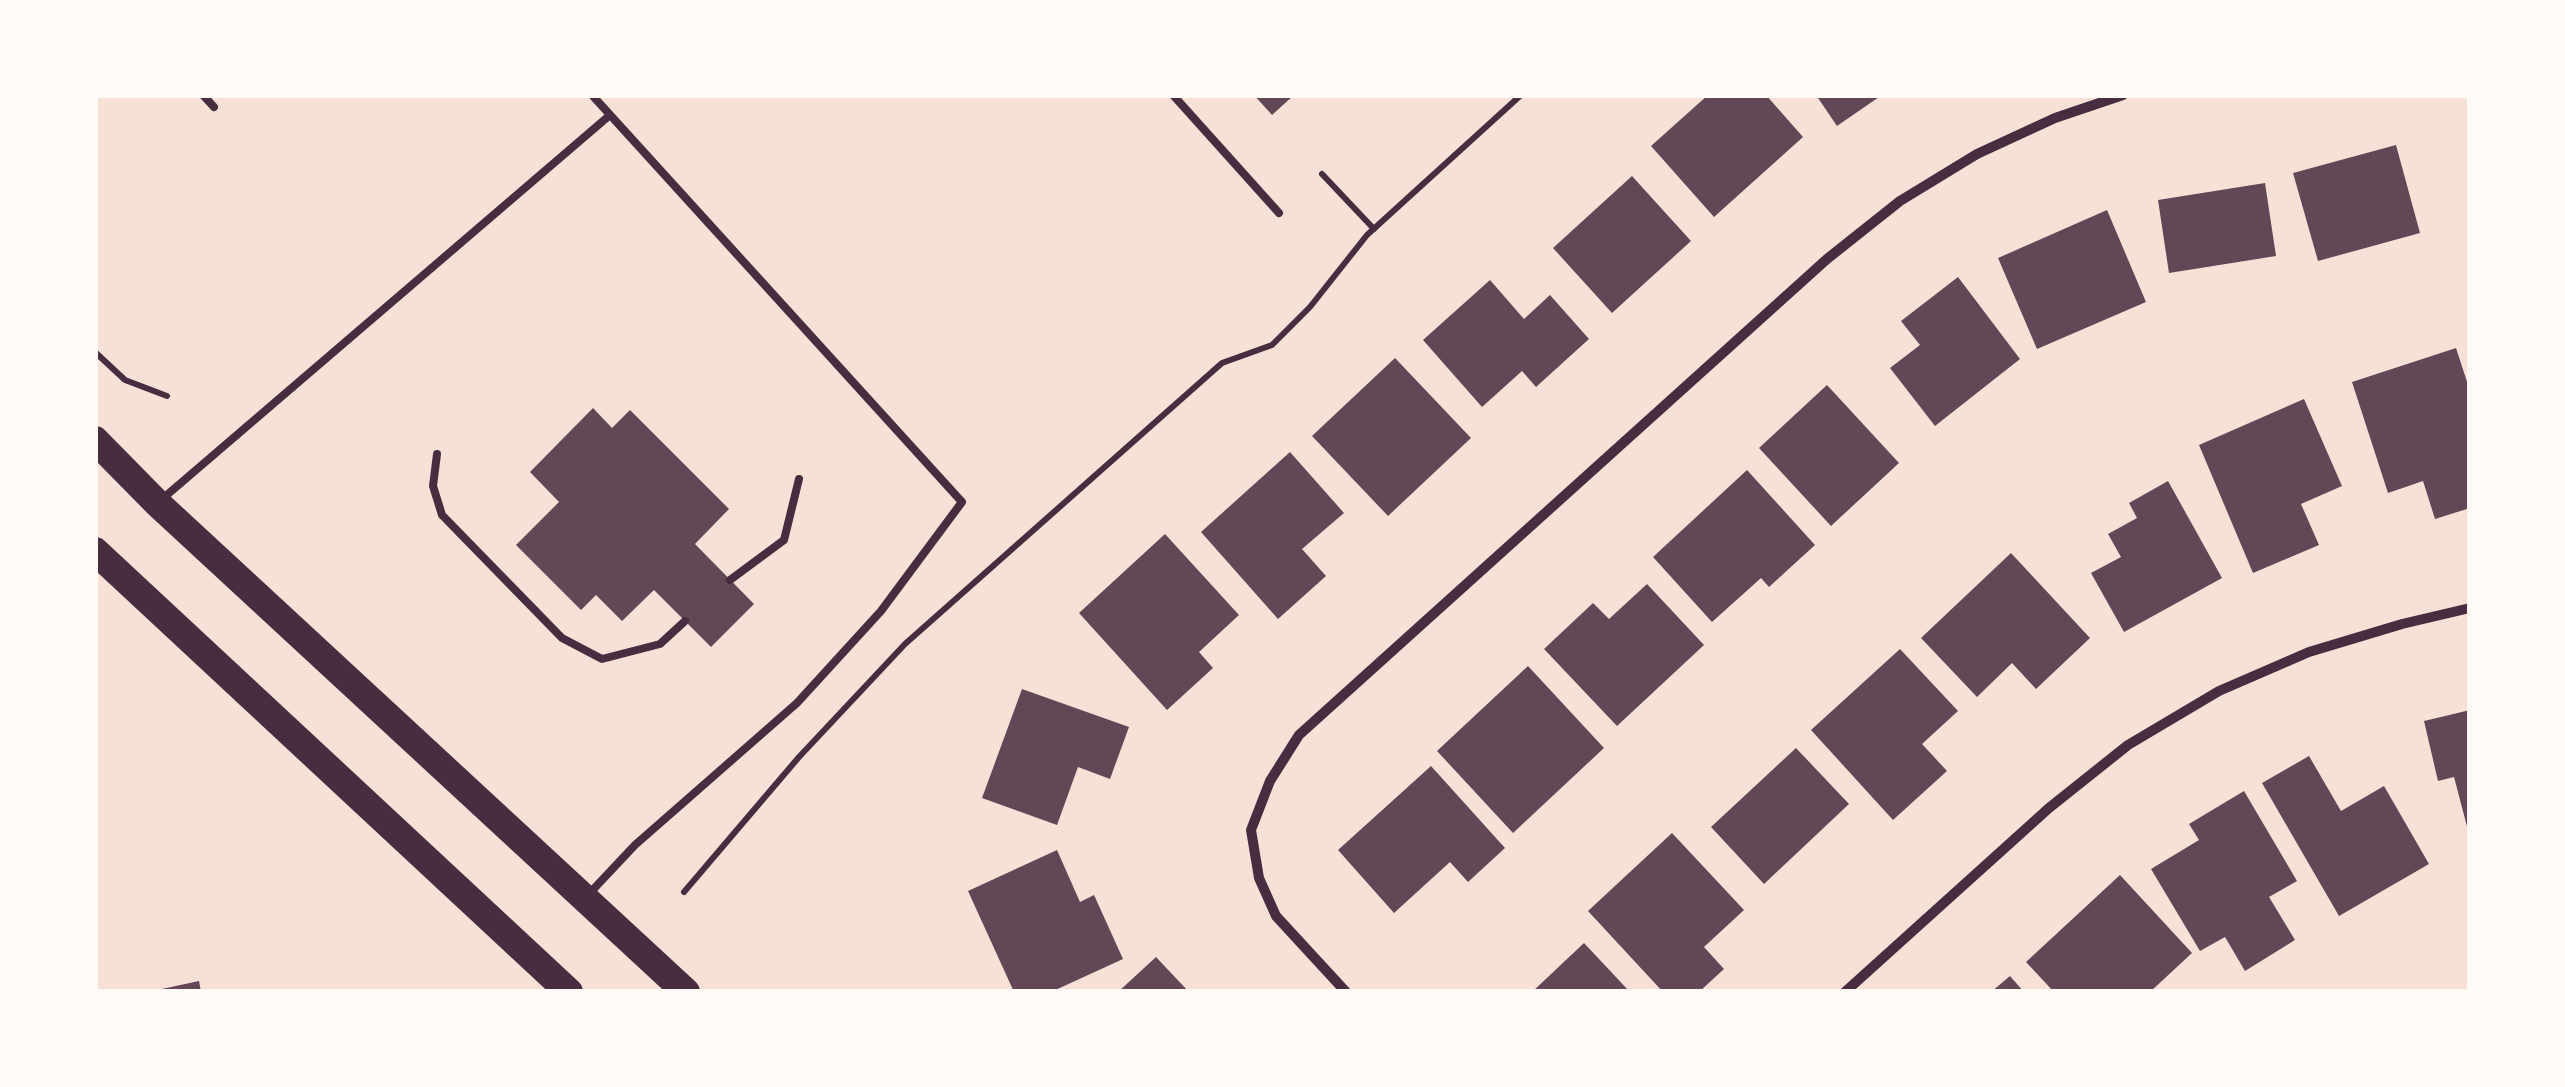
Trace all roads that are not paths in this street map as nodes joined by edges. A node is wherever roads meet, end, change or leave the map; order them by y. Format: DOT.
graph roads {
  1 [pos="202,95"];
  2 [pos="592,95"];
  3 [pos="1173,95"];
  4 [pos="2123,95"];
  5 [pos="214,107"];
  6 [pos="610,114"];
  7 [pos="1278,213"];
  8 [pos="95,440"];
  9 [pos="437,454"];
  10 [pos="800,479"];
  11 [pos="157,503"];
  12 [pos="95,551"];
  13 [pos="730,580"];
  14 [pos="2470,608"];
  15 [pos="685,621"];
  16 [pos="586,897"];
  17 [pos="569,992"];
  18 [pos="686,992"];
  19 [pos="1346,992"];
  20 [pos="1845,992"];
  1 -- 5 [label="lane"];
  2 -- 6 [label="lane"];
  3 -- 7 [label="lane"];
  4 -- 19 [label="street"];
  6 -- 11 [label="lane"];
  6 -- 16 [label="lane"];
  8 -- 11 [label="highway"];
  9 -- 15 [label="lane"];
  10 -- 13 [label="lane"];
  11 -- 16 [label="highway"];
  12 -- 17 [label="highway"];
  14 -- 20 [label="street"];
  16 -- 18 [label="highway"];
}
